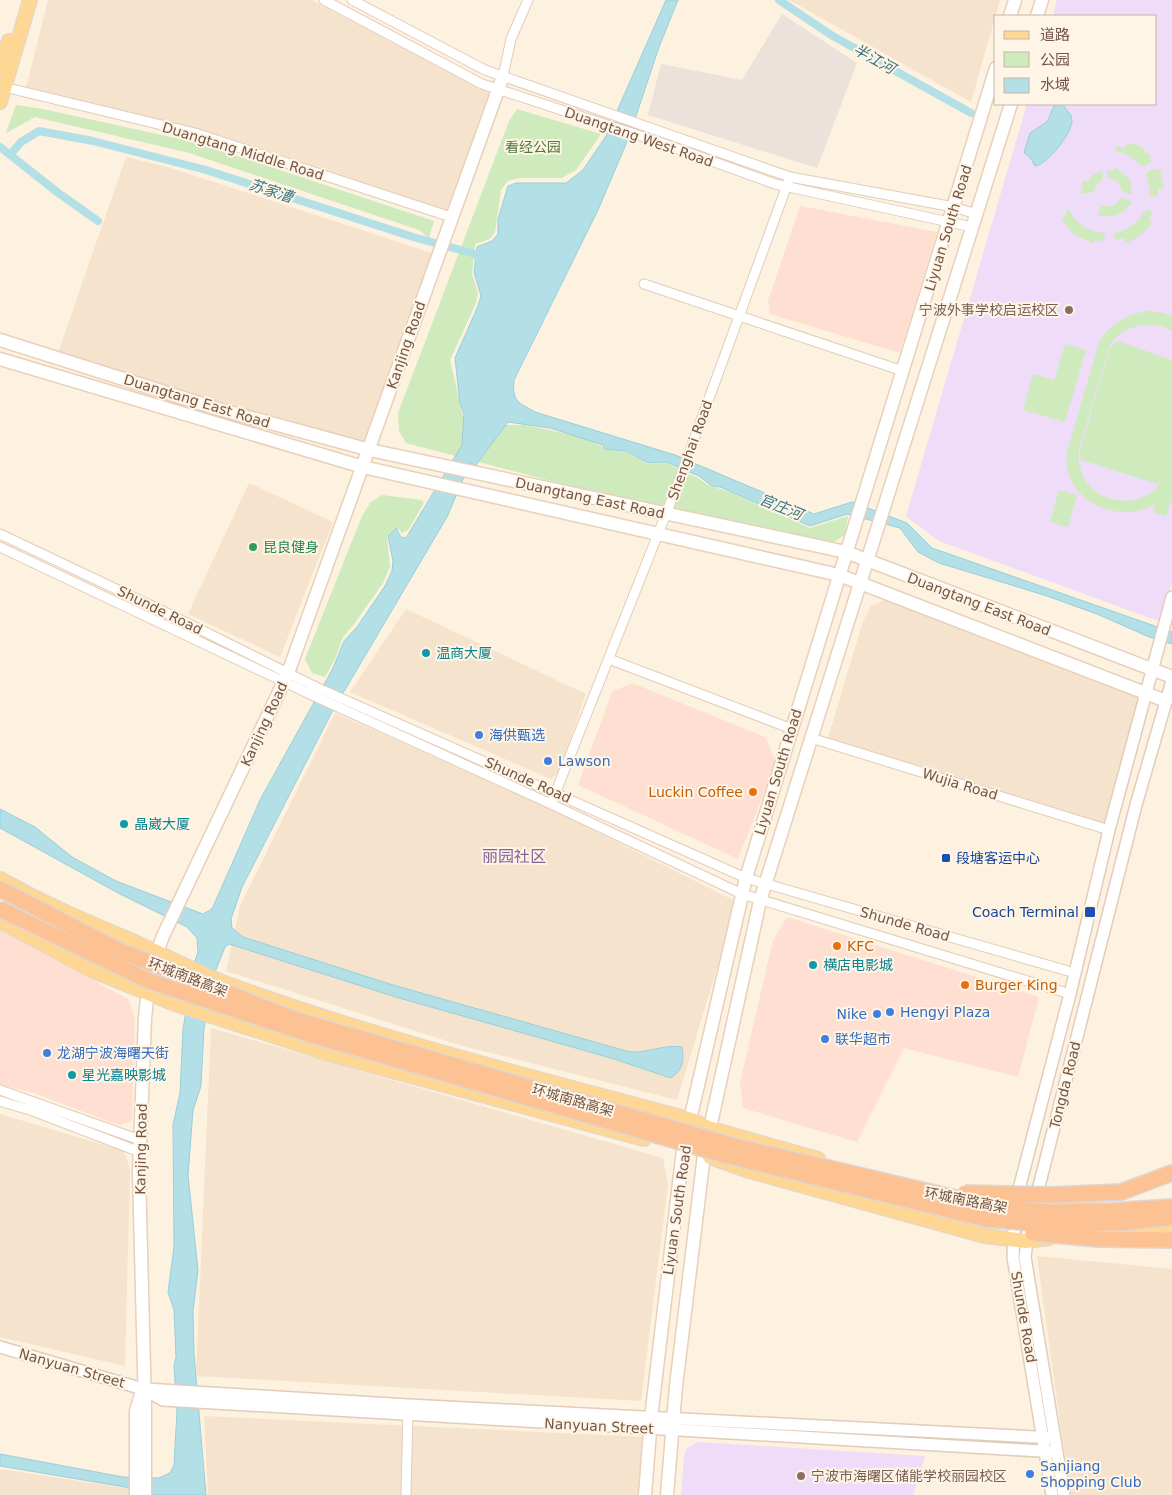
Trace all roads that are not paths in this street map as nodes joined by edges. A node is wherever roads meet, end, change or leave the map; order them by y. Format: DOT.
graph roads {
  1 [pos="22,0"];
  2 [pos="30,0"];
  3 [pos="324,0"];
  4 [pos="352,0"];
  5 [pos="528,0"];
  6 [pos="1015,0"];
  7 [pos="1042,0"];
  8 [pos="1010,15"];
  9 [pos="1037,15"];
  10 [pos="0,67"];
  11 [pos="994,75"];
  12 [pos="503,76"];
  13 [pos="4,87"];
  14 [pos="499,90"];
  15 [pos="0,102"];
  16 [pos="1011,105"];
  17 [pos="790,177"];
  18 [pos="787,187"];
  19 [pos="954,207"];
  20 [pos="976,214"];
  21 [pos="451,217"];
  22 [pos="950,221"];
  23 [pos="972,227"];
  24 [pos="644,284"];
  25 [pos="740,315"];
  26 [pos="0,340"];
  27 [pos="0,359"];
  28 [pos="903,371"];
  29 [pos="370,450"];
  30 [pos="363,467"];
  31 [pos="666,515"];
  32 [pos="659,532"];
  33 [pos="0,534"];
  34 [pos="0,547"];
  35 [pos="846,552"];
  36 [pos="868,561"];
  37 [pos="839,575"];
  38 [pos="861,583"];
  39 [pos="1172,597"];
  40 [pos="609,659"];
  41 [pos="1152,668"];
  42 [pos="286,677"];
  43 [pos="1172,679"];
  44 [pos="1146,692"];
  45 [pos="1166,701"];
  46 [pos="343,704"];
  47 [pos="792,729"];
  48 [pos="811,738"];
  49 [pos="556,792"];
  50 [pos="552,804"];
  51 [pos="1109,830"];
  52 [pos="746,878"];
  53 [pos="0,879"];
  54 [pos="765,884"];
  55 [pos="0,889"];
  56 [pos="742,894"];
  57 [pos="760,901"];
  58 [pos="0,908"];
  59 [pos="0,921"];
  60 [pos="157,954"];
  61 [pos="1075,973"];
  62 [pos="148,993"];
  63 [pos="1070,994"];
  64 [pos="0,1090"];
  65 [pos="0,1101"];
  66 [pos="692,1120"];
  67 [pos="708,1128"];
  68 [pos="140,1146"];
  69 [pos="683,1150"];
  70 [pos="704,1155"];
  71 [pos="1172,1173"];
  72 [pos="1172,1181"];
  73 [pos="1121,1192"];
  74 [pos="912,1196"];
  75 [pos="1172,1200"];
  76 [pos="1015,1204"];
  77 [pos="1034,1205"];
  78 [pos="1172,1207"];
  79 [pos="1172,1217"];
  80 [pos="1172,1225"];
  81 [pos="1019,1240"];
  82 [pos="1172,1240"];
  83 [pos="0,1347"];
  84 [pos="143,1389"];
  85 [pos="408,1410"];
  86 [pos="651,1423"];
  87 [pos="672,1424"];
  88 [pos="1049,1437"];
  89 [pos="1051,1452"];
  90 [pos="140,1478"];
  91 [pos="136,1495"];
  92 [pos="145,1495"];
  93 [pos="406,1495"];
  94 [pos="645,1495"];
  95 [pos="667,1495"];
  96 [pos="1052,1495"];
  97 [pos="1064,1495"];
  1 -- 10 [label="main road"];
  2 -- 13 [label="main road"];
  3 -- 14 [label="street, Duangtang West Road"];
  4 -- 12 [label="street, Duangtang West Road"];
  5 -- 12 [label="street"];
  6 -- 8 [label="main road"];
  7 -- 9 [label="main road"];
  11 -- 19 [label="main road, Liyuan South Road"];
  12 -- 14 [label="main road, Kanjing Road"];
  12 -- 17 [label="street, Duangtang West Road"];
  13 -- 15 [label="main road"];
  13 -- 21 [label="street, Duangtang Middle Road"];
  14 -- 18 [label="street, Duangtang West Road"];
  14 -- 21 [label="main road, Kanjing Road"];
  16 -- 20 [label="main road, Liyuan South Road"];
  17 -- 18 [label="street, Shenghai Road"];
  17 -- 19 [label="street, Duangtang West Road"];
  18 -- 22 [label="street, Duangtang West Road"];
  18 -- 25 [label="street, Shenghai Road"];
  19 -- 20 [label="street, Duangtang West Road"];
  19 -- 22 [label="main road, Liyuan South Road"];
  20 -- 23 [label="main road, Liyuan South Road"];
  21 -- 29 [label="main road, Kanjing Road"];
  22 -- 23 [label="street, Duangtang West Road"];
  22 -- 28 [label="main road, Liyuan South Road"];
  23 -- 36 [label="main road, Liyuan South Road"];
  24 -- 25 [label="street"];
  25 -- 28 [label="street"];
  25 -- 31 [label="street, Shenghai Road"];
  26 -- 29 [label="main road, Duangtang East Road"];
  27 -- 30 [label="main road, Duangtang East Road"];
  28 -- 35 [label="main road, Liyuan South Road"];
  29 -- 30 [label="main road, Kanjing Road"];
  29 -- 31 [label="main road, Duangtang East Road"];
  30 -- 32 [label="main road, Duangtang East Road"];
  30 -- 42 [label="main road, Kanjing Road"];
  31 -- 32 [label="street, Shenghai Road"];
  31 -- 35 [label="main road, Duangtang East Road"];
  32 -- 37 [label="main road, Duangtang East Road"];
  32 -- 40 [label="street, Shenghai Road"];
  33 -- 42 [label="street, Shunde Road"];
  34 -- 42 [label="street, Shunde Road"];
  35 -- 36 [label="main road, Duangtang East Road"];
  35 -- 37 [label="main road, Liyuan South Road"];
  36 -- 38 [label="main road, Liyuan South Road"];
  36 -- 41 [label="main road, Duangtang East Road"];
  37 -- 38 [label="main road, Duangtang East Road"];
  37 -- 47 [label="main road, Liyuan South Road"];
  38 -- 44 [label="main road, Duangtang East Road"];
  38 -- 48 [label="main road, Liyuan South Road"];
  39 -- 41 [label="street"];
  40 -- 47 [label="street"];
  40 -- 49 [label="street, Shenghai Road"];
  41 -- 43 [label="main road, Duangtang East Road"];
  41 -- 44 [label="street, Shunde Road"];
  42 -- 46 [label="street, Shunde Road"];
  42 -- 60 [label="main road, Kanjing Road"];
  43 -- 45 [label="street, Tongda Road"];
  44 -- 45 [label="main road, Duangtang East Road"];
  44 -- 51 [label="street, Shunde Road"];
  45 -- 77 [label="street, Tongda Road"];
  46 -- 49 [label="street, Shunde Road"];
  46 -- 50 [label="street, Shunde Road"];
  47 -- 52 [label="main road, Liyuan South Road"];
  48 -- 51 [label="street, Wujia Road"];
  48 -- 54 [label="main road, Liyuan South Road"];
  49 -- 50 [label="street, Shenghai Road"];
  49 -- 52 [label="street, Shunde Road"];
  50 -- 56 [label="street, Shunde Road"];
  51 -- 61 [label="street, Shunde Road"];
  52 -- 54 [label="street, Shunde Road"];
  52 -- 56 [label="main road, Liyuan South Road"];
  53 -- 60 [label="main road"];
  54 -- 57 [label="main road, Liyuan South Road"];
  54 -- 61 [label="street, Shunde Road"];
  55 -- 74 [label="highway, 环城南路高架, bridge"];
  56 -- 57 [label="street, Shunde Road"];
  56 -- 66 [label="main road, Liyuan South Road"];
  57 -- 63 [label="street, Shunde Road"];
  57 -- 67 [label="main road, Liyuan South Road"];
  58 -- 74 [label="highway, 环城南路高架, bridge"];
  59 -- 62 [label="main road"];
  60 -- 62 [label="main road, Kanjing Road"];
  60 -- 66 [label="main road"];
  61 -- 63 [label="street, Shunde Road"];
  62 -- 68 [label="main road, Kanjing Road"];
  62 -- 69 [label="main road"];
  63 -- 76 [label="street, Shunde Road"];
  64 -- 68 [label="street"];
  65 -- 68 [label="street"];
  66 -- 67 [label="main road"];
  66 -- 69 [label="main road, Liyuan South Road"];
  67 -- 70 [label="main road, Liyuan South Road"];
  67 -- 76 [label="main road"];
  68 -- 84 [label="main road, Kanjing Road"];
  69 -- 70 [label="main road"];
  69 -- 86 [label="main road, Liyuan South Road"];
  70 -- 81 [label="main road"];
  70 -- 87 [label="main road, Liyuan South Road"];
  71 -- 73 [label="highway"];
  72 -- 73 [label="highway"];
  73 -- 74 [label="highway, bridge"];
  74 -- 78 [label="highway, 环城南路高架, bridge"];
  74 -- 79 [label="highway, 环城南路高架, bridge"];
  74 -- 82 [label="highway, bridge"];
  75 -- 77 [label="main road"];
  76 -- 77 [label="main road"];
  76 -- 81 [label="street, Shunde Road"];
  77 -- 81 [label="street, Tongda Road"];
  80 -- 81 [label="main road"];
  81 -- 88 [label="street, Shunde Road"];
  83 -- 84 [label="street, Nanyuan Street"];
  84 -- 85 [label="street, Nanyuan Street"];
  84 -- 90 [label="main road, Kanjing Road"];
  85 -- 86 [label="street, Nanyuan Street"];
  85 -- 93 [label="street"];
  86 -- 87 [label="street, Nanyuan Street"];
  86 -- 94 [label="main road, Liyuan South Road"];
  87 -- 88 [label="street, Nanyuan Street"];
  87 -- 89 [label="street, Nanyuan Street"];
  87 -- 95 [label="main road, Liyuan South Road"];
  88 -- 89 [label="street, Shunde Road"];
  89 -- 96 [label="street, Shunde Road"];
  89 -- 97 [label="street"];
  90 -- 91 [label="main road, Kanjing Road"];
  90 -- 92 [label="main road, Kanjing Road"];
}
